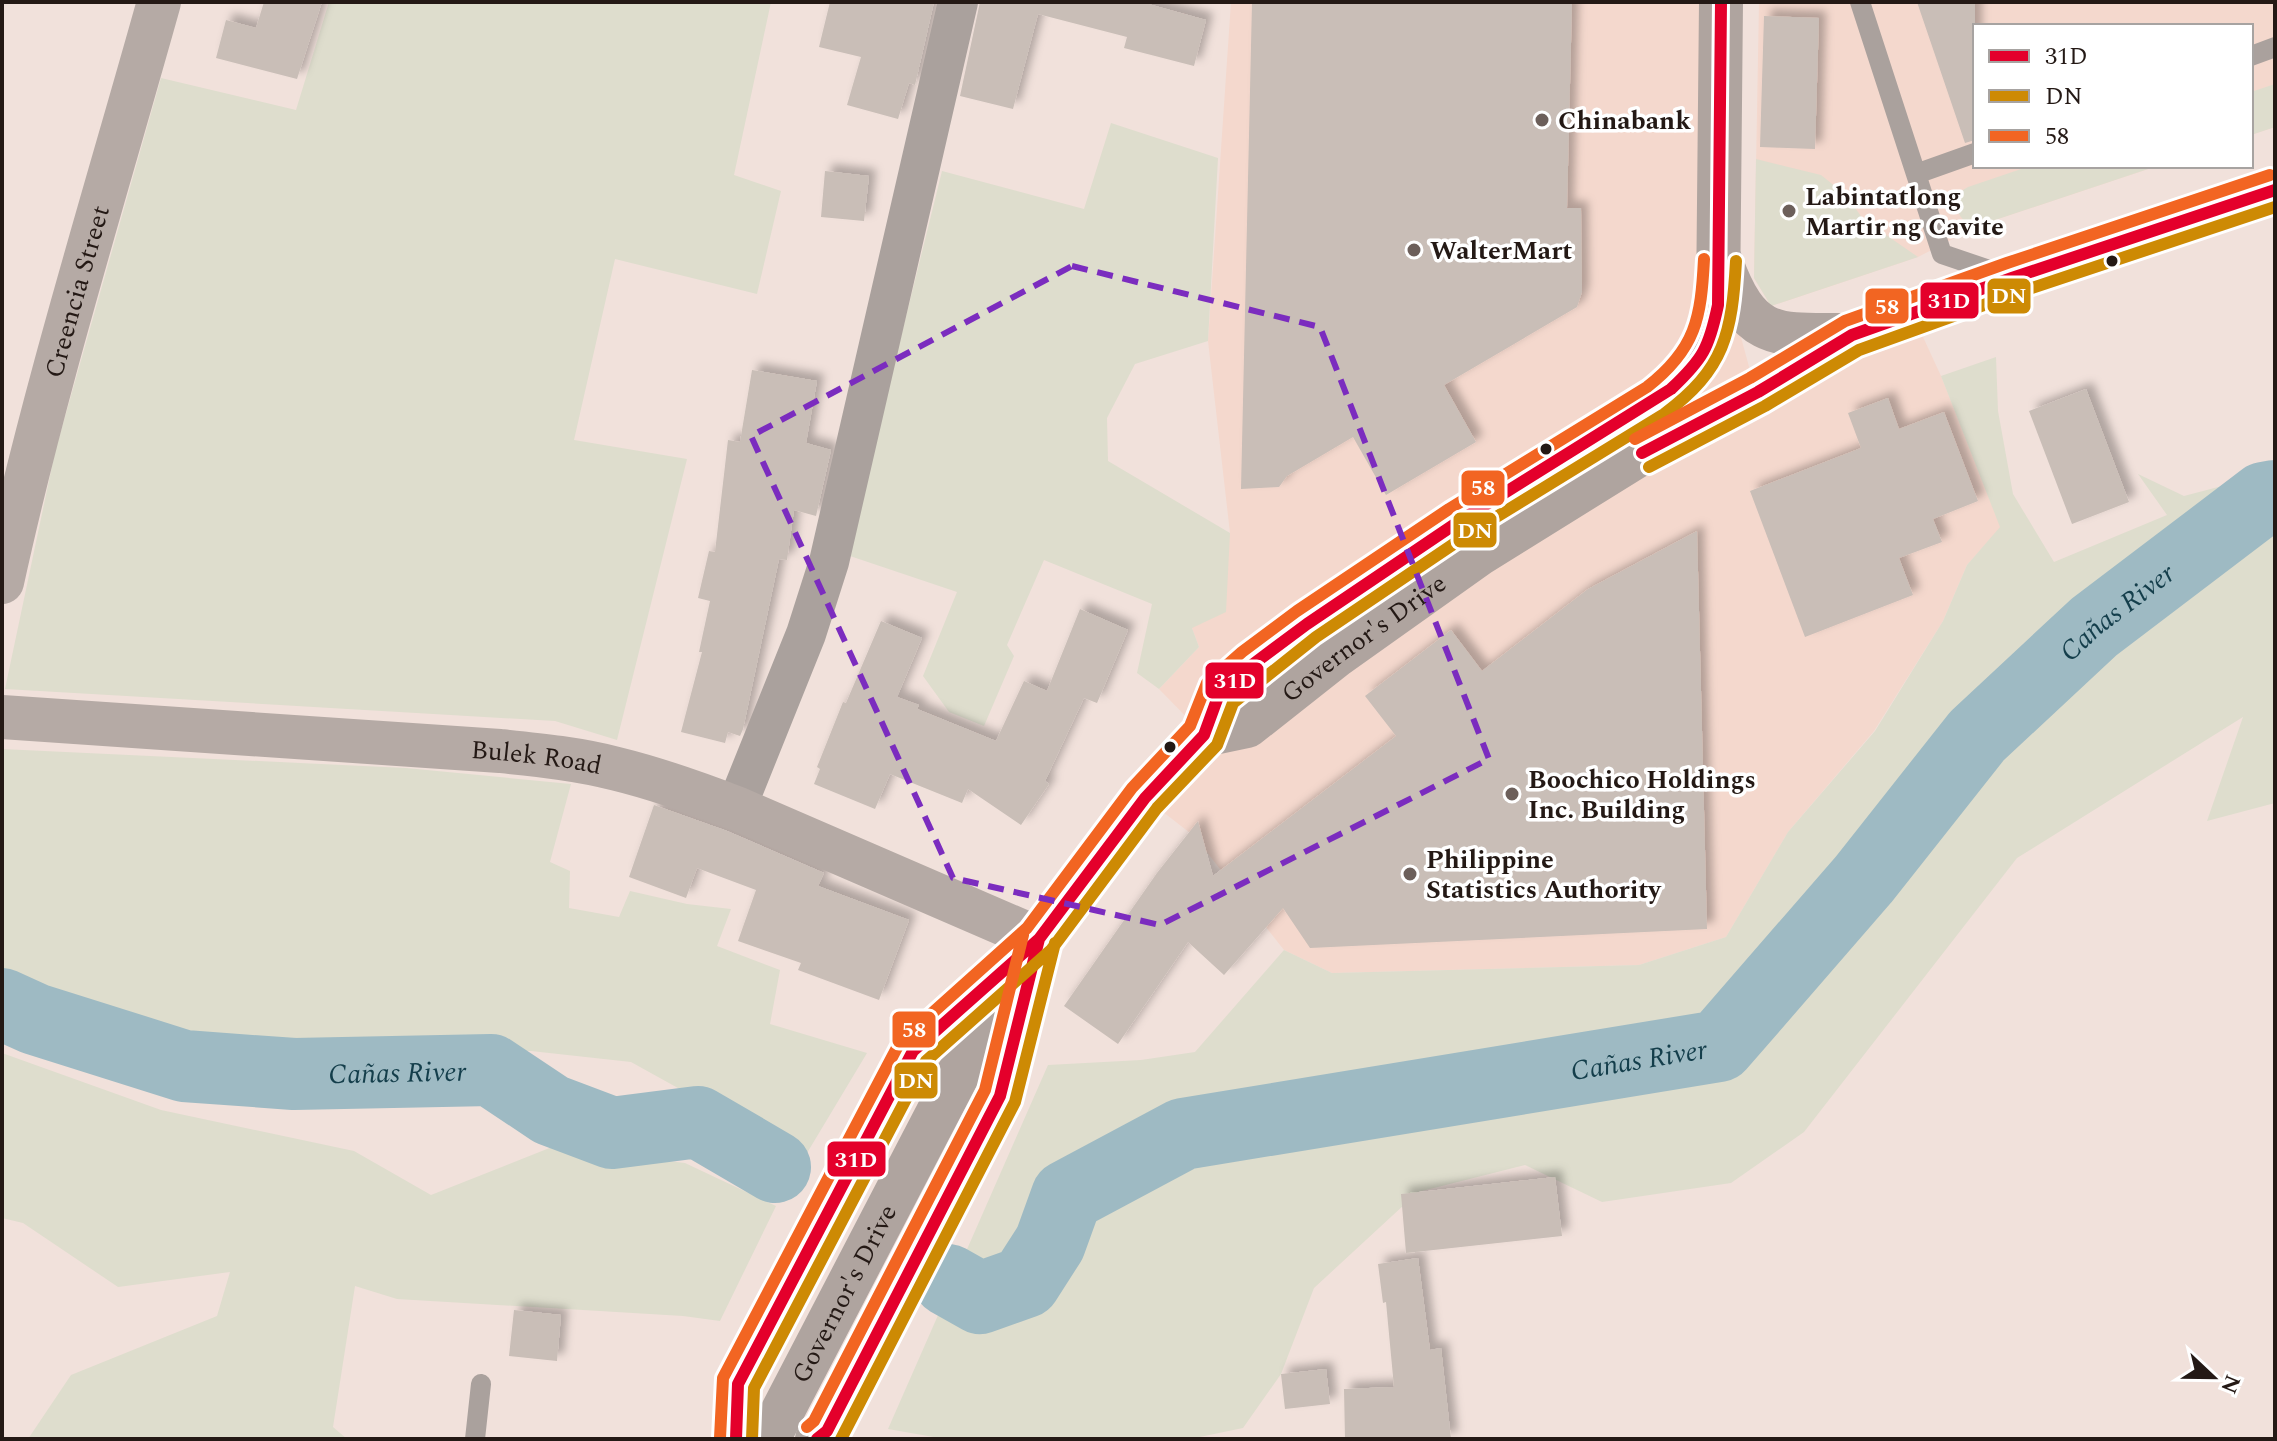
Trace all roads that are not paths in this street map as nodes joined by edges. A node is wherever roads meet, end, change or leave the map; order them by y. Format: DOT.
graph roads {
  1 [pos="159,2"];
  2 [pos="958,2"];
  3 [pos="1721,2"];
  4 [pos="1860,2"];
  5 [pos="2275,47"];
  6 [pos="2253,55"];
  7 [pos="1973,154"];
  8 [pos="1916,174"];
  9 [pos="2275,190"];
  10 [pos="1720,260"];
  11 [pos="2012,278"];
  12 [pos="1852,335"];
  13 [pos="2,582"];
  14 [pos="2,717"];
  15 [pos="1204,735"];
  16 [pos="736,808"];
  17 [pos="1039,939"];
  18 [pos="481,1384"];
  19 [pos="776,1424"];
  20 [pos="822,1435"];
  21 [pos="475,1439"];
  22 [pos="736,1439"];
  1 -- 13 [label="main road, Creencia Street"];
  2 -- 16 [label="street"];
  3 -- 10 [label="main road"];
  4 -- 8 [label="lane"];
  5 -- 6 [label="lane"];
  7 -- 8 [label="lane"];
  8 -- 11 [label="lane"];
  9 -- 11 [label="main road, Governor's Drive"];
  10 -- 12 [label="main road, Governor's Drive"];
  10 -- 15 [label="main road, Governor's Drive"];
  11 -- 12 [label="main road, Governor's Drive"];
  12 -- 15 [label="main road, Governor's Drive"];
  14 -- 16 [label="main road, Bulek Road"];
  15 -- 17 [label="main road, Governor's Drive"];
  16 -- 17 [label="main road, Bulek Road"];
  17 -- 19 [label="main road, Governor's Drive"];
  17 -- 20 [label="main road, Governor's Drive"];
  17 -- 22 [label="main road, Governor's Drive"];
  18 -- 21 [label="lane"];
}
